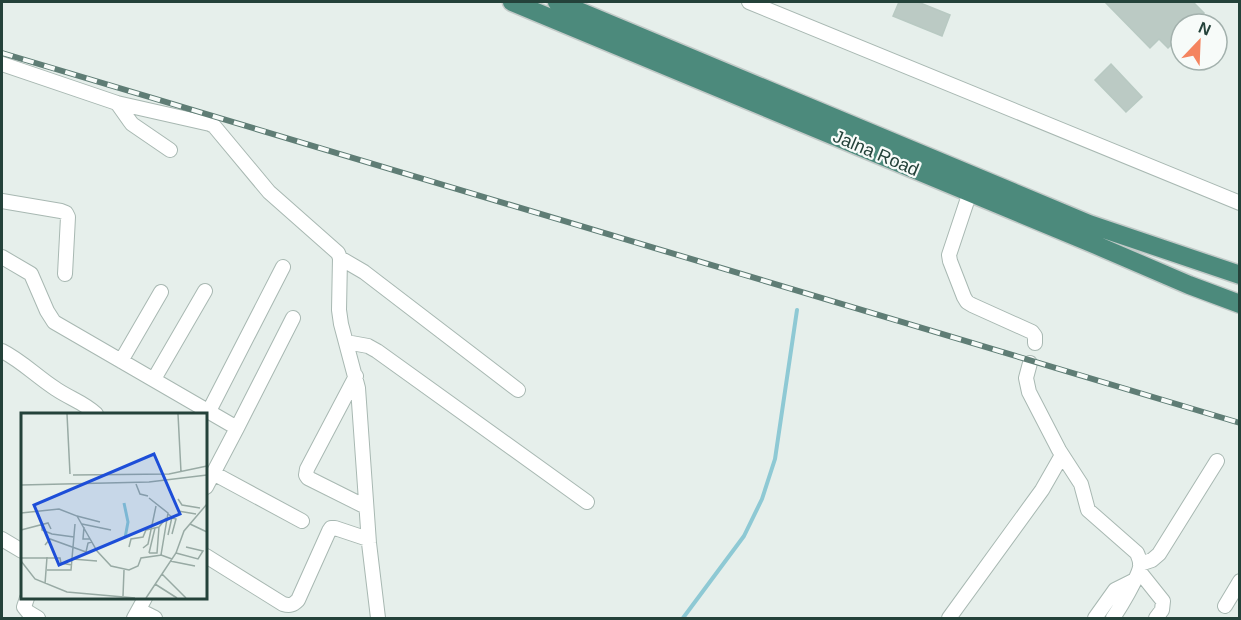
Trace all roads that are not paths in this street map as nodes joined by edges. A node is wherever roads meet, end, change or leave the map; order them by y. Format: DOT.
graph roads {
  1 [pos="512,2"];
  2 [pos="557,2"];
  3 [pos="748,2"];
  4 [pos="2,64"];
  5 [pos="117,103"];
  6 [pos="170,150"];
  7 [pos="970,192"];
  8 [pos="2,201"];
  9 [pos="1239,203"];
  10 [pos="2,257"];
  11 [pos="340,258"];
  12 [pos="283,267"];
  13 [pos="65,274"];
  14 [pos="1239,275"];
  15 [pos="205,291"];
  16 [pos="161,292"];
  17 [pos="1239,304"];
  18 [pos="293,318"];
  19 [pos="346,342"];
  20 [pos="1035,343"];
  21 [pos="2,351"];
  22 [pos="121,360"];
  23 [pos="1030,363"];
  24 [pos="356,376"];
  25 [pos="154,380"];
  26 [pos="518,390"];
  27 [pos="208,411"];
  28 [pos="95,413"];
  29 [pos="237,428"];
  30 [pos="1062,455"];
  31 [pos="1217,461"];
  32 [pos="213,473"];
  33 [pos="207,485"];
  34 [pos="586,502"];
  35 [pos="366,507"];
  36 [pos="302,521"];
  37 [pos="2,539"];
  38 [pos="368,539"];
  39 [pos="21,550"];
  40 [pos="207,557"];
  41 [pos="1138,572"];
  42 [pos="1238,585"];
  43 [pos="26,599"];
  44 [pos="1225,606"];
  45 [pos="139,609"];
  46 [pos="38,618"];
  47 [pos="155,618"];
  48 [pos="378,618"];
  49 [pos="949,618"];
  50 [pos="1095,618"];
  51 [pos="1113,618"];
  52 [pos="1157,618"];
  1 -- 7 [label="highway, Jalna Road"];
  2 -- 14 [label="highway, Jalna Road"];
  3 -- 9 [label="street"];
  4 -- 5 [label="street"];
  5 -- 6 [label="street"];
  5 -- 11 [label="street"];
  7 -- 17 [label="highway, Jalna Road"];
  7 -- 20 [label="street"];
  8 -- 13 [label="street"];
  10 -- 22 [label="street"];
  11 -- 19 [label="street"];
  11 -- 26 [label="street"];
  12 -- 27 [label="street"];
  15 -- 25 [label="street"];
  16 -- 22 [label="street"];
  18 -- 29 [label="street"];
  19 -- 24 [label="street"];
  19 -- 34 [label="street"];
  21 -- 28 [label="street"];
  22 -- 25 [label="street"];
  23 -- 30 [label="street"];
  24 -- 35 [label="street"];
  24 -- 35 [label="street"];
  25 -- 27 [label="street"];
  27 -- 29 [label="street"];
  29 -- 32 [label="street"];
  30 -- 41 [label="street"];
  30 -- 49 [label="street"];
  31 -- 41 [label="street"];
  32 -- 33 [label="street"];
  32 -- 36 [label="street"];
  35 -- 38 [label="street"];
  37 -- 39 [label="street"];
  38 -- 40 [label="street"];
  38 -- 48 [label="street"];
  41 -- 50 [label="street"];
  41 -- 51 [label="street"];
  41 -- 52 [label="street"];
  42 -- 44 [label="street"];
  43 -- 46 [label="street"];
  45 -- 47 [label="street"];
}
